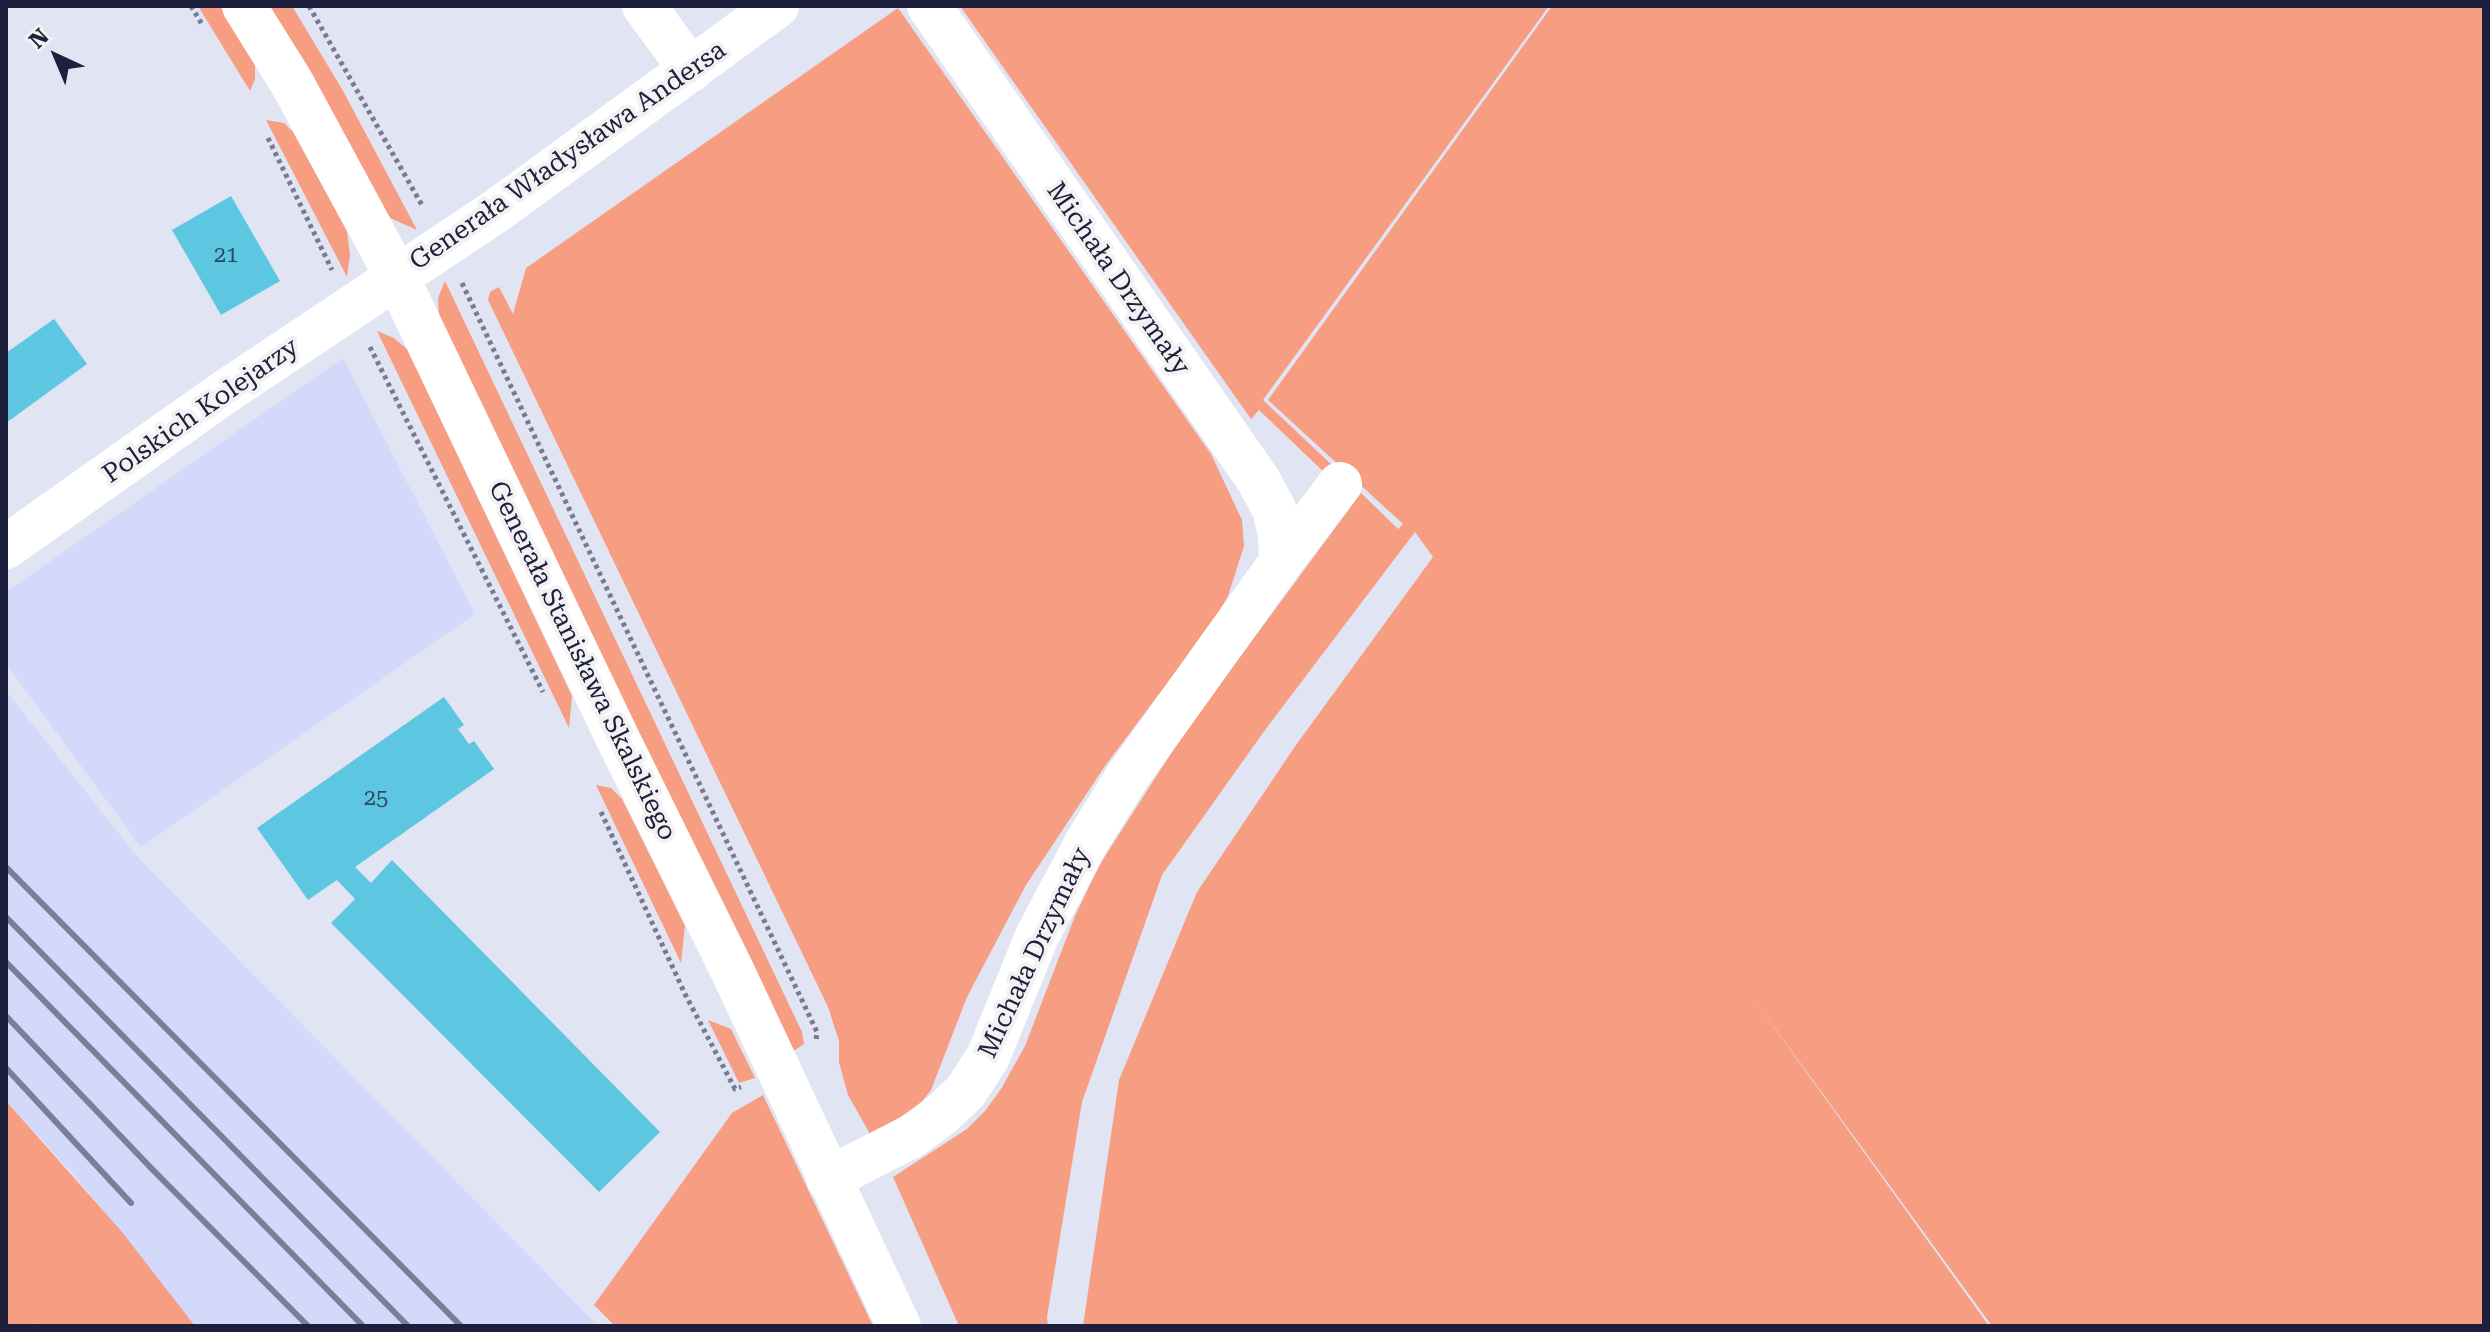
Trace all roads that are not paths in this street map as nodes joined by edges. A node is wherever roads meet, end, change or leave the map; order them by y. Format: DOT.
graph roads {
  1 [pos="244,6"];
  2 [pos="644,6"];
  3 [pos="777,6"];
  4 [pos="929,6"];
  5 [pos="691,70"];
  6 [pos="397,277"];
  7 [pos="1340,484"];
  8 [pos="6,547"];
  9 [pos="1281,562"];
  10 [pos="828,1179"];
  11 [pos="899,1326"];
  1 -- 6 [label="street, Generała Stanisława Skalskiego"];
  2 -- 5 [label="street"];
  3 -- 5 [label="street, Generała Władysława Andersa"];
  4 -- 9 [label="street, Michała Drzymały"];
  5 -- 6 [label="street, Generała Władysława Andersa"];
  6 -- 8 [label="street, Polskich Kolejarzy"];
  6 -- 10 [label="street, Generała Stanisława Skalskiego"];
  7 -- 9 [label="street, Michała Drzymały"];
  9 -- 10 [label="street, Michała Drzymały"];
  10 -- 11 [label="street, Generała Stanisława Skalskiego"];
}
